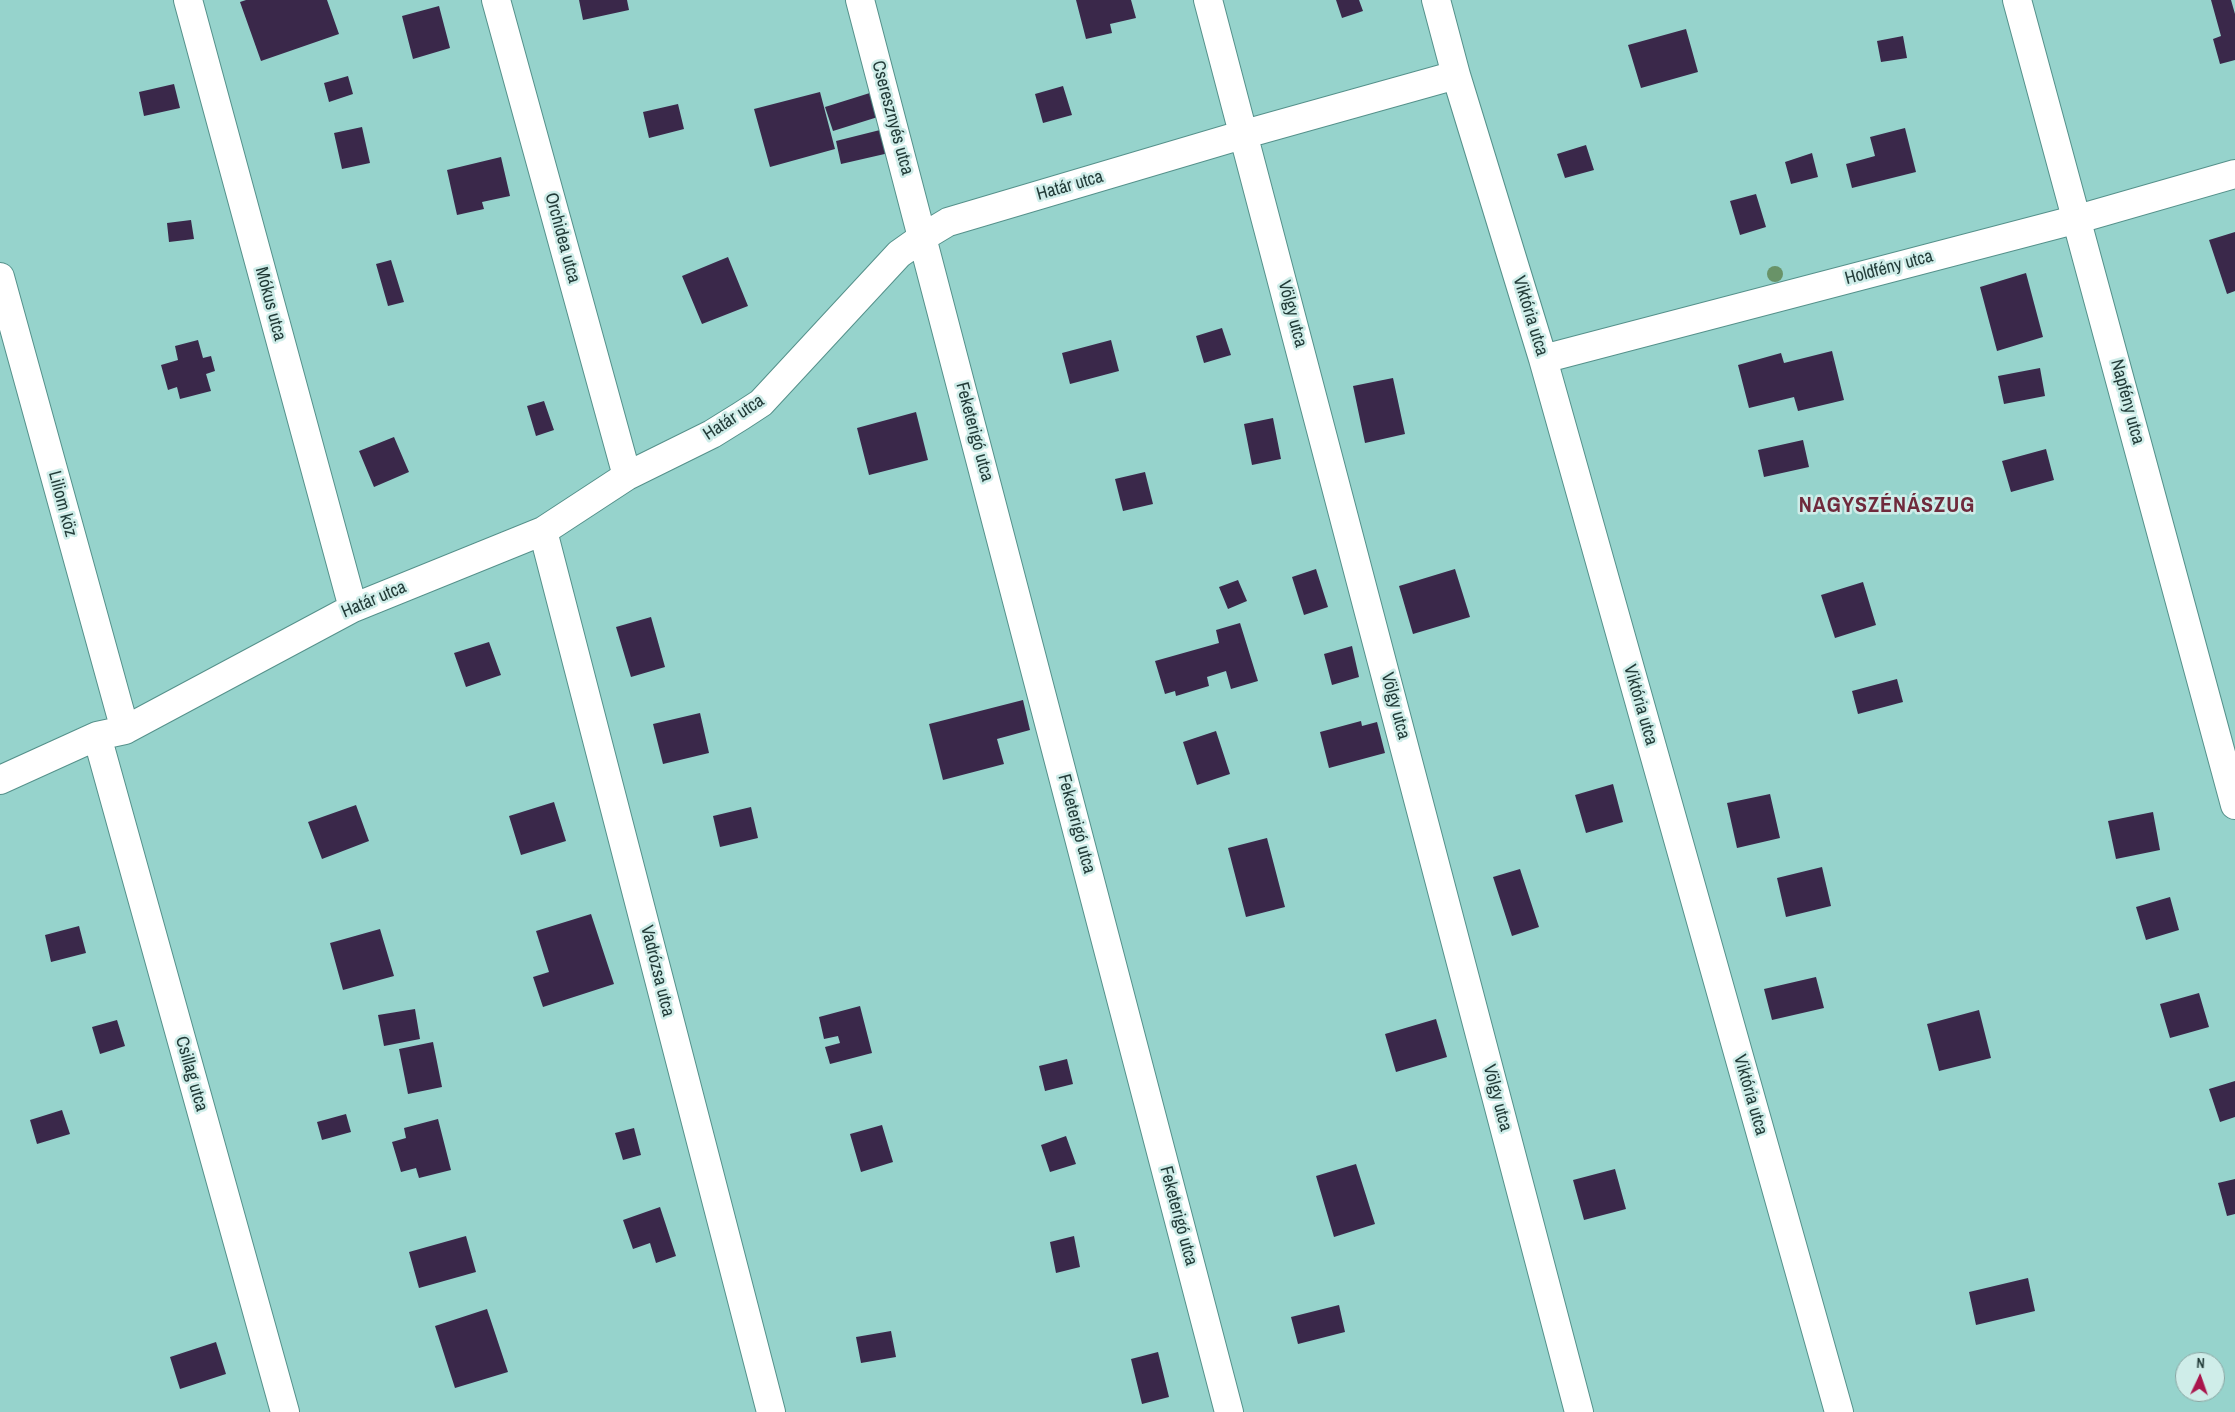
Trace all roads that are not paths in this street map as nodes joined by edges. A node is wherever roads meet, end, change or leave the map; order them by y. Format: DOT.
graph roads {
  1 [pos="188,0"];
  2 [pos="496,0"];
  3 [pos="860,0"];
  4 [pos="1208,0"];
  5 [pos="1436,0"];
  6 [pos="2017,0"];
  7 [pos="1456,75"];
  8 [pos="1245,134"];
  9 [pos="2235,174"];
  10 [pos="2078,219"];
  11 [pos="923,237"];
  12 [pos="0,278"];
  13 [pos="1543,359"];
  14 [pos="627,476"];
  15 [pos="543,531"];
  16 [pos="353,608"];
  17 [pos="125,730"];
  18 [pos="97,736"];
  19 [pos="0,780"];
  20 [pos="2235,805"];
  21 [pos="285,1412"];
  22 [pos="771,1412"];
  23 [pos="1229,1412"];
  24 [pos="1579,1412"];
  25 [pos="1840,1412"];
  1 -- 16 [label="street, Mókus utca"];
  2 -- 14 [label="street, Orchidea utca"];
  3 -- 11 [label="street, Cseresznyés utca"];
  4 -- 8 [label="street, Völgy utca"];
  5 -- 7 [label="street, Viktória utca"];
  6 -- 10 [label="street, Napfény utca"];
  7 -- 8 [label="street, Határ utca"];
  7 -- 13 [label="street, Viktória utca"];
  8 -- 11 [label="street, Határ utca"];
  8 -- 24 [label="street, Völgy utca"];
  9 -- 10 [label="street, Holdfény utca"];
  10 -- 13 [label="street, Holdfény utca"];
  10 -- 20 [label="street, Napfény utca"];
  11 -- 14 [label="street, Határ utca"];
  11 -- 23 [label="street, Feketerigó utca"];
  12 -- 17 [label="street, Liliom köz"];
  13 -- 25 [label="street, Viktória utca"];
  14 -- 15 [label="street, Határ utca"];
  15 -- 16 [label="street, Határ utca"];
  15 -- 22 [label="street, Vadrózsa utca"];
  16 -- 17 [label="street, Határ utca"];
  17 -- 18 [label="street, Határ utca"];
  18 -- 19 [label="street, Határ utca"];
  18 -- 21 [label="street, Csillag utca"];
}
